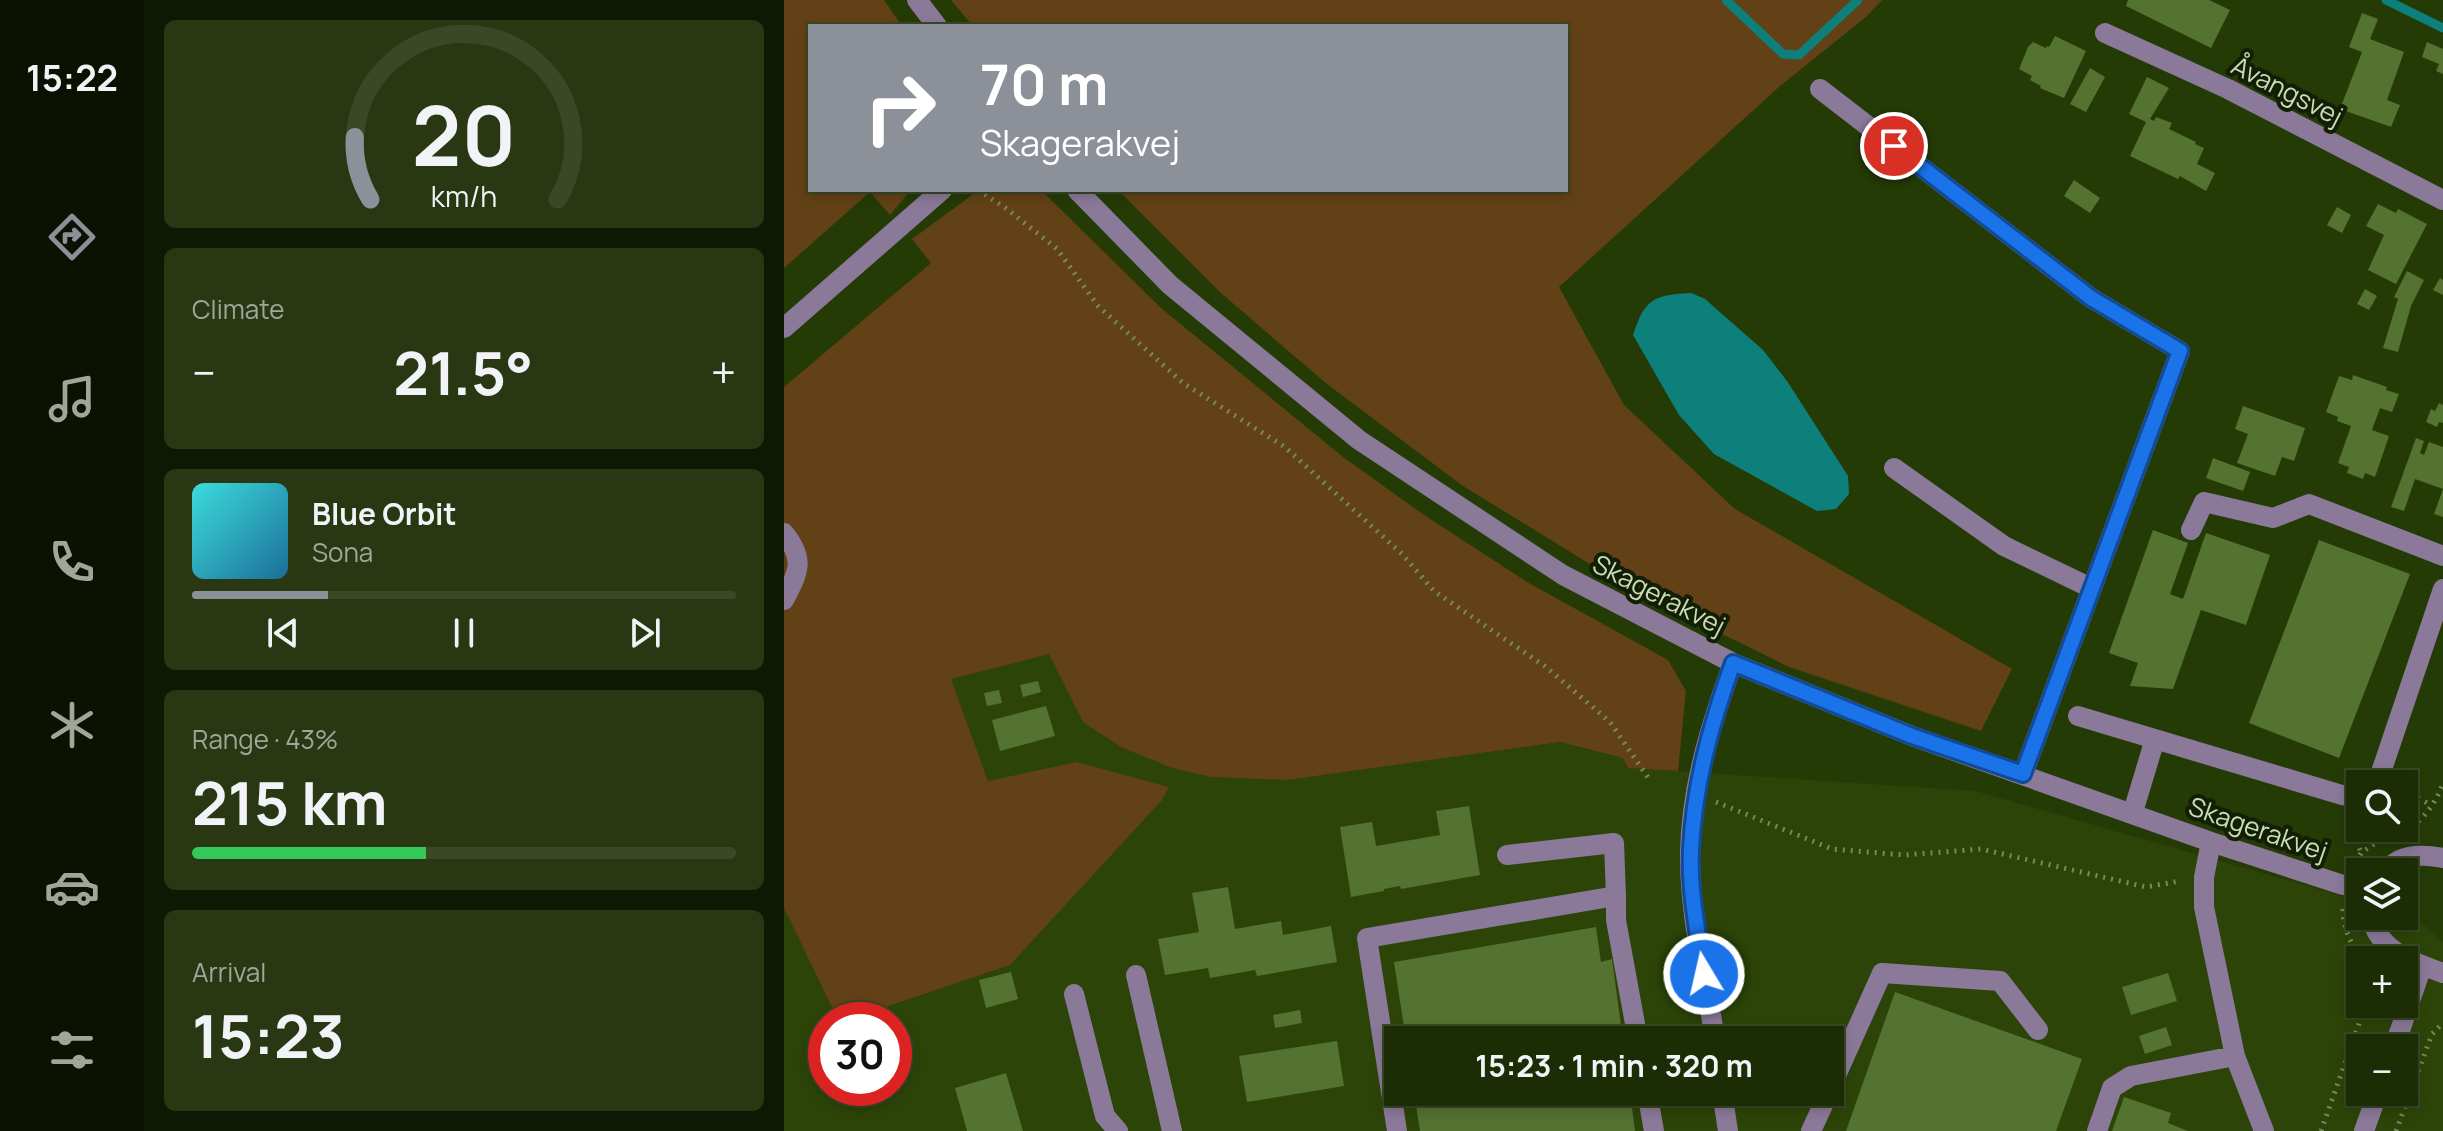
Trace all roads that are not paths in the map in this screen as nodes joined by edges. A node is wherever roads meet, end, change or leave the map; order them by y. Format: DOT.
graph roads {
  1 [pos="917,0"];
  2 [pos="935,24"];
  3 [pos="2105,33"];
  4 [pos="1820,89"];
  5 [pos="940,192"];
  6 [pos="1079,192"];
  7 [pos="2443,200"];
  8 [pos="784,328"];
  9 [pos="1894,468"];
  10 [pos="2191,530"];
  11 [pos="784,533"];
  12 [pos="2443,556"];
  13 [pos="2091,588"];
  14 [pos="2443,589"];
  15 [pos="784,600"];
  16 [pos="1733,663"];
  17 [pos="2078,716"];
  18 [pos="2155,739"];
  19 [pos="2382,770"];
  20 [pos="2023,774"];
  21 [pos="2346,793"];
  22 [pos="2133,812"];
  23 [pos="2211,842"];
  24 [pos="1507,855"];
  25 [pos="2405,858"];
  26 [pos="2443,858"];
  27 [pos="2346,886"];
  28 [pos="1616,896"];
  29 [pos="2375,930"];
  30 [pos="2422,966"];
  31 [pos="2443,973"];
  32 [pos="1136,975"];
  33 [pos="1074,994"];
  34 [pos="1635,1026"];
  35 [pos="1712,1026"];
  36 [pos="2038,1030"];
  37 [pos="2399,1034"];
  38 [pos="2235,1056"];
  39 [pos="1844,1057"];
  40 [pos="1650,1106"];
  41 [pos="1724,1106"];
  42 [pos="1822,1106"];
  43 [pos="2373,1106"];
  44 [pos="1118,1131"];
  45 [pos="1172,1131"];
  46 [pos="1397,1131"];
  47 [pos="1654,1131"];
  48 [pos="1728,1131"];
  49 [pos="1811,1131"];
  50 [pos="2097,1131"];
  51 [pos="2264,1131"];
  52 [pos="2364,1131"];
  1 -- 2 [label="street"];
  3 -- 7 [label="street, Åvangsvej"];
  4 -- 13 [label="street"];
  5 -- 8 [label="street"];
  6 -- 16 [label="street, Skagerakvej"];
  9 -- 13 [label="street"];
  10 -- 12 [label="street"];
  11 -- 15 [label="street"];
  13 -- 20 [label="street"];
  14 -- 19 [label="street"];
  16 -- 20 [label="street, Skagerakvej"];
  16 -- 35 [label="street"];
  17 -- 18 [label="street"];
  18 -- 21 [label="street"];
  18 -- 22 [label="street"];
  20 -- 22 [label="street, Skagerakvej"];
  22 -- 23 [label="street, Skagerakvej"];
  23 -- 27 [label="street, Skagerakvej"];
  23 -- 38 [label="street"];
  24 -- 28 [label="street"];
  25 -- 26 [label="street"];
  28 -- 34 [label="street"];
  28 -- 46 [label="street"];
  29 -- 30 [label="street"];
  30 -- 31 [label="street"];
  30 -- 37 [label="street"];
  32 -- 45 [label="street"];
  33 -- 44 [label="street"];
  36 -- 39 [label="street"];
  38 -- 50 [label="street"];
  38 -- 51 [label="street"];
  40 -- 47 [label="street"];
  41 -- 48 [label="street"];
  42 -- 49 [label="street"];
  43 -- 52 [label="street"];
}
